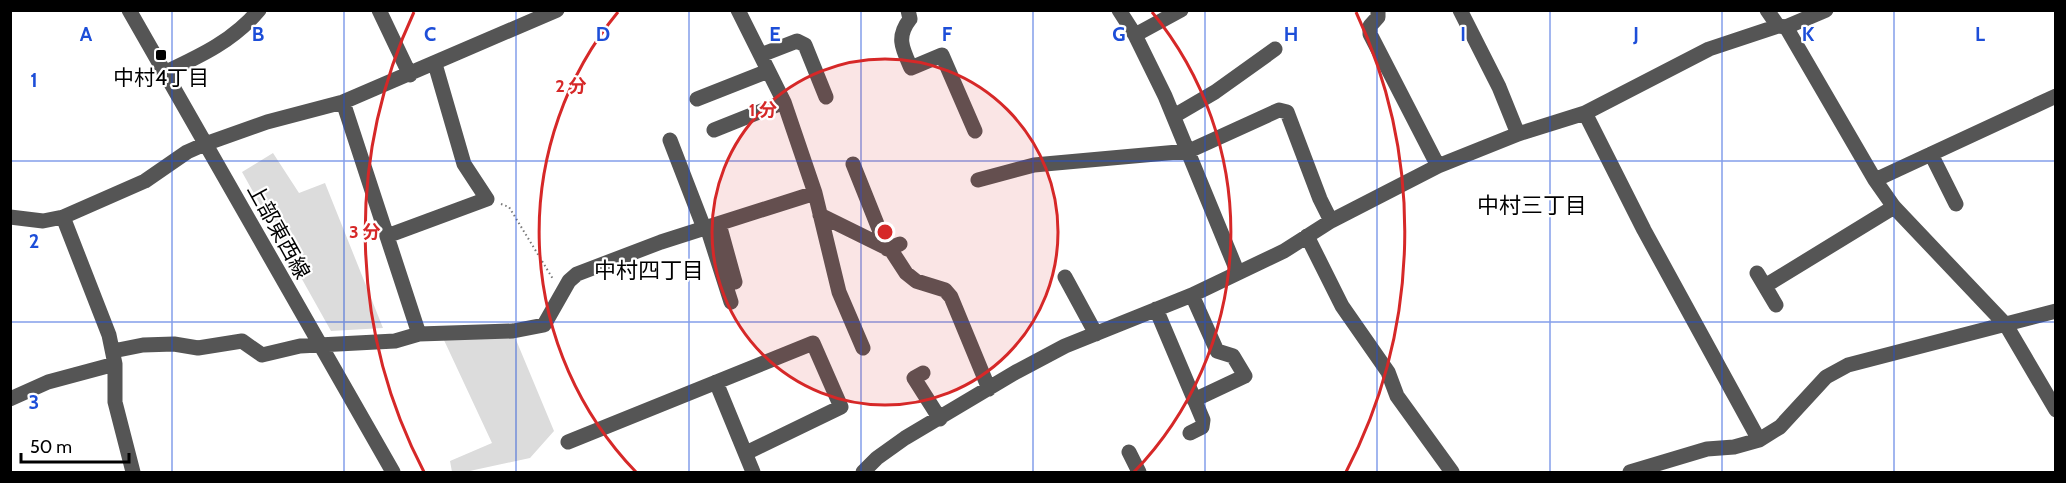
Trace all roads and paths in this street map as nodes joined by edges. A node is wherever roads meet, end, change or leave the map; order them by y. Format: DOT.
graph roads {
  1 [pos="129,10"];
  2 [pos="259,10"];
  3 [pos="379,10"];
  4 [pos="558,10"];
  5 [pos="738,10"];
  6 [pos="908,10"];
  7 [pos="1119,10"];
  8 [pos="1181,10"];
  9 [pos="1378,10"];
  10 [pos="1460,10"];
  11 [pos="1767,10"];
  12 [pos="1826,10"];
  13 [pos="1782,27"];
  14 [pos="1135,35"];
  15 [pos="1275,49"];
  16 [pos="761,55"];
  17 [pos="435,64"];
  18 [pos="768,70"];
  19 [pos="164,73"];
  20 [pos="410,75"];
  21 [pos="2055,96"];
  22 [pos="826,97"];
  23 [pos="697,99"];
  24 [pos="343,102"];
  25 [pos="784,102"];
  26 [pos="1585,113"];
  27 [pos="1174,116"];
  28 [pos="714,130"];
  29 [pos="975,131"];
  30 [pos="1518,134"];
  31 [pos="670,140"];
  32 [pos="205,144"];
  33 [pos="1188,151"];
  34 [pos="1931,154"];
  35 [pos="854,164"];
  36 [pos="1438,166"];
  37 [pos="978,180"];
  38 [pos="1875,180"];
  39 [pos="815,193"];
  40 [pos="487,199"];
  41 [pos="1956,204"];
  42 [pos="1894,207"];
  43 [pos="820,215"];
  44 [pos="10,217"];
  45 [pos="63,217"];
  46 [pos="1331,221"];
  47 [pos="710,227"];
  48 [pos="387,236"];
  49 [pos="1307,236"];
  50 [pos="894,246"];
  51 [pos="1237,272"];
  52 [pos="1065,277"];
  53 [pos="562,293"];
  54 [pos="1192,295"];
  55 [pos="736,301"];
  56 [pos="1776,305"];
  57 [pos="1156,309"];
  58 [pos="2055,311"];
  59 [pos="2006,325"];
  60 [pos="419,334"];
  61 [pos="1096,334"];
  62 [pos="319,345"];
  63 [pos="863,348"];
  64 [pos="114,358"];
  65 [pos="923,372"];
  66 [pos="716,381"];
  67 [pos="989,389"];
  68 [pos="10,399"];
  69 [pos="1194,400"];
  70 [pos="2055,410"];
  71 [pos="940,419"];
  72 [pos="1190,433"];
  73 [pos="1759,440"];
  74 [pos="568,442"];
  75 [pos="746,453"];
  76 [pos="1128,453"];
  77 [pos="133,472"];
  78 [pos="393,472"];
  79 [pos="753,472"];
  80 [pos="863,472"];
  81 [pos="1139,472"];
  82 [pos="1452,472"];
  83 [pos="1630,472"];
  1 -- 19 [label="street, 上部東西線"];
  2 -- 19 [label="street"];
  3 -- 20 [label="street"];
  4 -- 17 [label="street"];
  5 -- 16 [label="street"];
  6 -- 29 [label="street"];
  7 -- 14 [label="street"];
  8 -- 14 [label="street"];
  9 -- 36 [label="street"];
  10 -- 30 [label="street"];
  11 -- 13 [label="street"];
  12 -- 13 [label="street"];
  13 -- 26 [label="street"];
  13 -- 38 [label="street"];
  14 -- 27 [label="street"];
  15 -- 27 [label="street"];
  16 -- 18 [label="street"];
  16 -- 22 [label="street"];
  17 -- 20 [label="street"];
  17 -- 40 [label="street"];
  18 -- 23 [label="street"];
  18 -- 25 [label="street"];
  19 -- 32 [label="street, 上部東西線"];
  20 -- 24 [label="street"];
  21 -- 34 [label="street"];
  24 -- 32 [label="street"];
  24 -- 48 [label="street"];
  25 -- 28 [label="street"];
  25 -- 39 [label="street"];
  26 -- 30 [label="street"];
  26 -- 73 [label="street"];
  27 -- 33 [label="street"];
  30 -- 36 [label="street"];
  31 -- 47 [label="street"];
  32 -- 45 [label="street"];
  32 -- 62 [label="street, 上部東西線"];
  33 -- 37 [label="street"];
  33 -- 46 [label="street"];
  33 -- 51 [label="street"];
  34 -- 38 [label="street"];
  34 -- 41 [label="street"];
  35 -- 50 [label="street"];
  36 -- 46 [label="street"];
  38 -- 42 [label="street"];
  39 -- 43 [label="street"];
  39 -- 47 [label="street"];
  40 -- 48 [label="street"];
  40 -- 53 [label="path"];
  42 -- 56 [label="street"];
  42 -- 59 [label="street"];
  43 -- 50 [label="street"];
  43 -- 63 [label="street"];
  44 -- 45 [label="street"];
  45 -- 64 [label="street"];
  46 -- 49 [label="street"];
  47 -- 53 [label="street"];
  47 -- 55 [label="street"];
  48 -- 60 [label="street"];
  49 -- 51 [label="street"];
  49 -- 82 [label="street"];
  50 -- 67 [label="street"];
  51 -- 54 [label="street"];
  52 -- 61 [label="street"];
  53 -- 60 [label="street"];
  54 -- 57 [label="street"];
  54 -- 69 [label="street"];
  57 -- 61 [label="street"];
  57 -- 69 [label="street"];
  58 -- 59 [label="street"];
  59 -- 70 [label="street"];
  59 -- 73 [label="street"];
  60 -- 62 [label="street"];
  61 -- 67 [label="street"];
  62 -- 64 [label="street"];
  62 -- 78 [label="street, 上部東西線"];
  64 -- 68 [label="street"];
  64 -- 77 [label="street"];
  65 -- 71 [label="street"];
  66 -- 74 [label="street"];
  66 -- 75 [label="street"];
  66 -- 75 [label="street"];
  67 -- 71 [label="street"];
  69 -- 72 [label="street"];
  71 -- 80 [label="street"];
  73 -- 83 [label="street"];
  75 -- 79 [label="street"];
  76 -- 81 [label="street"];
}
